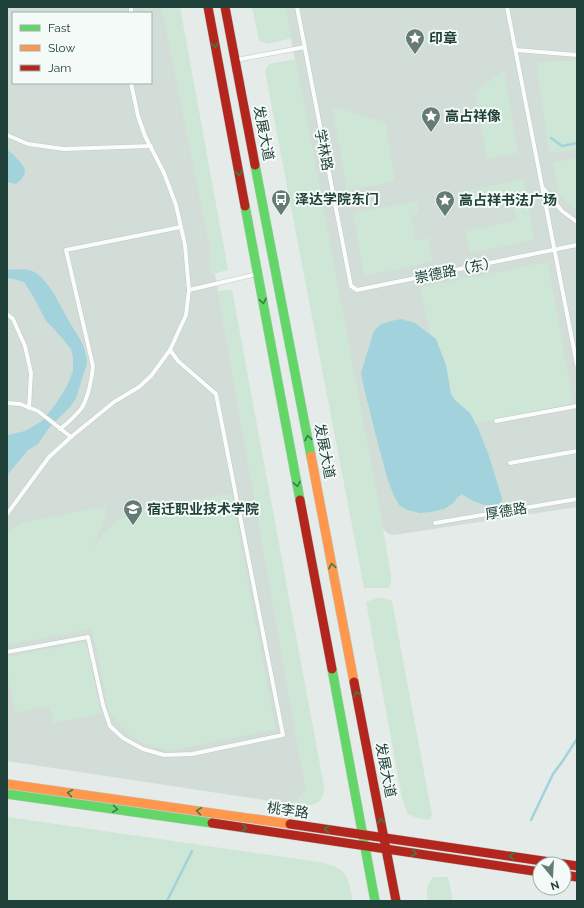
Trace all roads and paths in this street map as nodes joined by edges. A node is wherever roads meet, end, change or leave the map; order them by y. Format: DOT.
graph roads {
  1 [pos="208,7"];
  2 [pos="226,7"];
  3 [pos="297,7"];
  4 [pos="507,7"];
  5 [pos="305,47"];
  6 [pos="516,50"];
  7 [pos="577,55"];
  8 [pos="236,60"];
  9 [pos="131,84"];
  10 [pos="7,135"];
  11 [pos="151,146"];
  12 [pos="542,187"];
  13 [pos="577,222"];
  14 [pos="181,227"];
  15 [pos="577,245"];
  16 [pos="554,250"];
  17 [pos="258,274"];
  18 [pos="189,290"];
  19 [pos="357,290"];
  20 [pos="7,314"];
  21 [pos="170,350"];
  22 [pos="577,365"];
  23 [pos="7,403"];
  24 [pos="577,406"];
  25 [pos="29,408"];
  26 [pos="496,421"];
  27 [pos="60,429"];
  28 [pos="71,437"];
  29 [pos="577,451"];
  30 [pos="510,463"];
  31 [pos="577,499"];
  32 [pos="7,514"];
  33 [pos="436,523"];
  34 [pos="7,652"];
  35 [pos="7,784"];
  36 [pos="7,794"];
  37 [pos="363,834"];
  38 [pos="384,838"];
  39 [pos="365,846"];
  40 [pos="386,849"];
  41 [pos="577,866"];
  42 [pos="532,871"];
  43 [pos="375,901"];
  44 [pos="396,901"];
  1 -- 17 [label="main road, one-way"];
  2 -- 8 [label="main road, 发展大道"];
  3 -- 5 [label="lane, 学林路"];
  4 -- 6 [label="lane"];
  5 -- 8 [label="lane"];
  5 -- 19 [label="lane, 学林路"];
  6 -- 7 [label="lane"];
  6 -- 12 [label="lane"];
  38 -- 8 [label="main road, 发展大道, one-way"];
  9 -- 11 [label="lane"];
  10 -- 11 [label="lane"];
  11 -- 14 [label="lane"];
  12 -- 13 [label="lane"];
  12 -- 16 [label="lane"];
  14 -- 18 [label="lane"];
  14 -- 27 [label="lane"];
  15 -- 16 [label="lane, 崇德路（东）"];
  16 -- 19 [label="lane, 崇德路（东）"];
  16 -- 22 [label="lane"];
  17 -- 18 [label="lane"];
  17 -- 37 [label="main road, one-way"];
  18 -- 21 [label="lane"];
  20 -- 25 [label="lane"];
  21 -- 28 [label="lane"];
  21 -- 34 [label="lane"];
  23 -- 25 [label="lane"];
  24 -- 26 [label="lane"];
  25 -- 27 [label="lane"];
  27 -- 28 [label="lane"];
  28 -- 32 [label="lane"];
  29 -- 30 [label="lane"];
  31 -- 33 [label="lane, 厚德路"];
  37 -- 35 [label="main road, 桃李路, one-way"];
  36 -- 39 [label="main road, 桃李路, one-way"];
  37 -- 38 [label="main road, 桃李路"];
  37 -- 39 [label="main road"];
  38 -- 40 [label="main road, 发展大道"];
  41 -- 38 [label="main road, 桃李路, one-way"];
  39 -- 40 [label="main road, 桃李路"];
  39 -- 43 [label="main road"];
  40 -- 42 [label="main road, 桃李路, one-way"];
  40 -- 44 [label="main road, 发展大道"];
}
